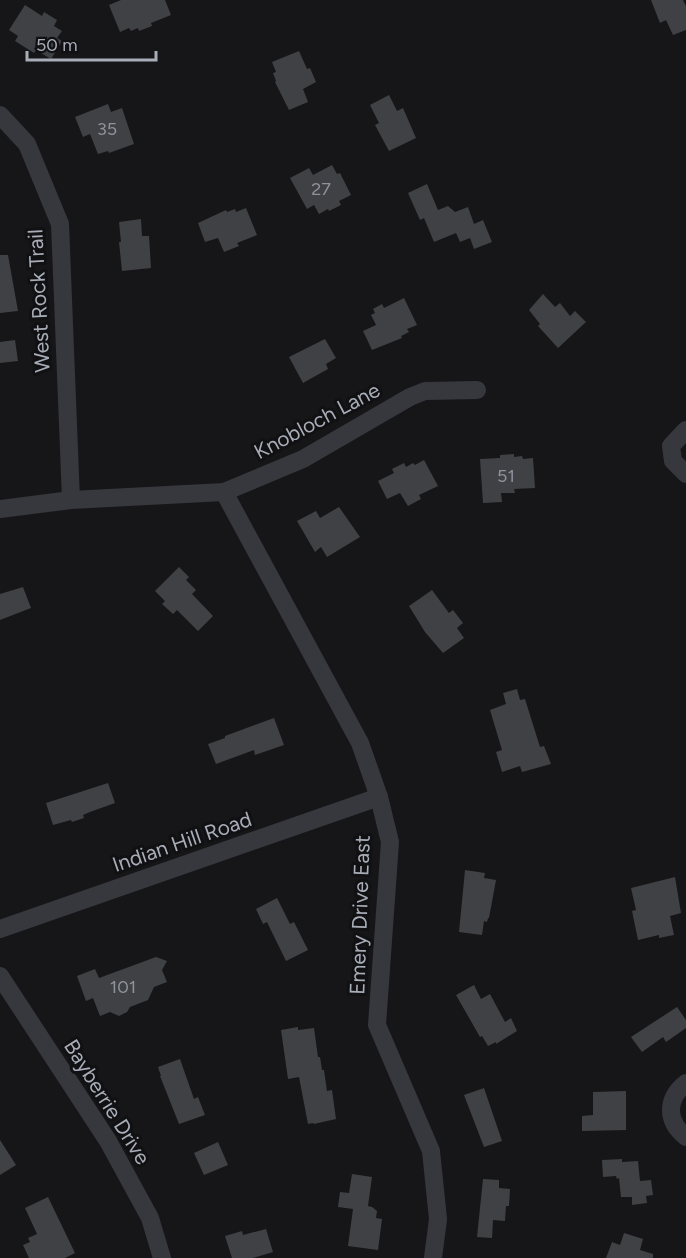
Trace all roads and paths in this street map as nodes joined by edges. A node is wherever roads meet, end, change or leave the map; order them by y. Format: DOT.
graph roads {
  1 [pos="0,116"];
  2 [pos="477,390"];
  3 [pos="686,430"];
  4 [pos="686,474"];
  5 [pos="224,492"];
  6 [pos="71,500"];
  7 [pos="0,509"];
  8 [pos="379,797"];
  9 [pos="0,929"];
  10 [pos="0,976"];
  11 [pos="686,1083"];
  12 [pos="686,1137"];
  13 [pos="162,1258"];
  14 [pos="433,1258"];
  1 -- 6 [label="street, West Rock Trail"];
  2 -- 5 [label="street, Knobloch Lane"];
  3 -- 4 [label="street"];
  5 -- 6 [label="street, Knobloch Lane"];
  5 -- 8 [label="street, Emery Drive East"];
  6 -- 7 [label="street, Knobloch Lane"];
  8 -- 9 [label="street, Indian Hill Road"];
  8 -- 14 [label="street, Emery Drive East"];
  10 -- 13 [label="street, Bayberrie Drive"];
  11 -- 12 [label="street"];
}
